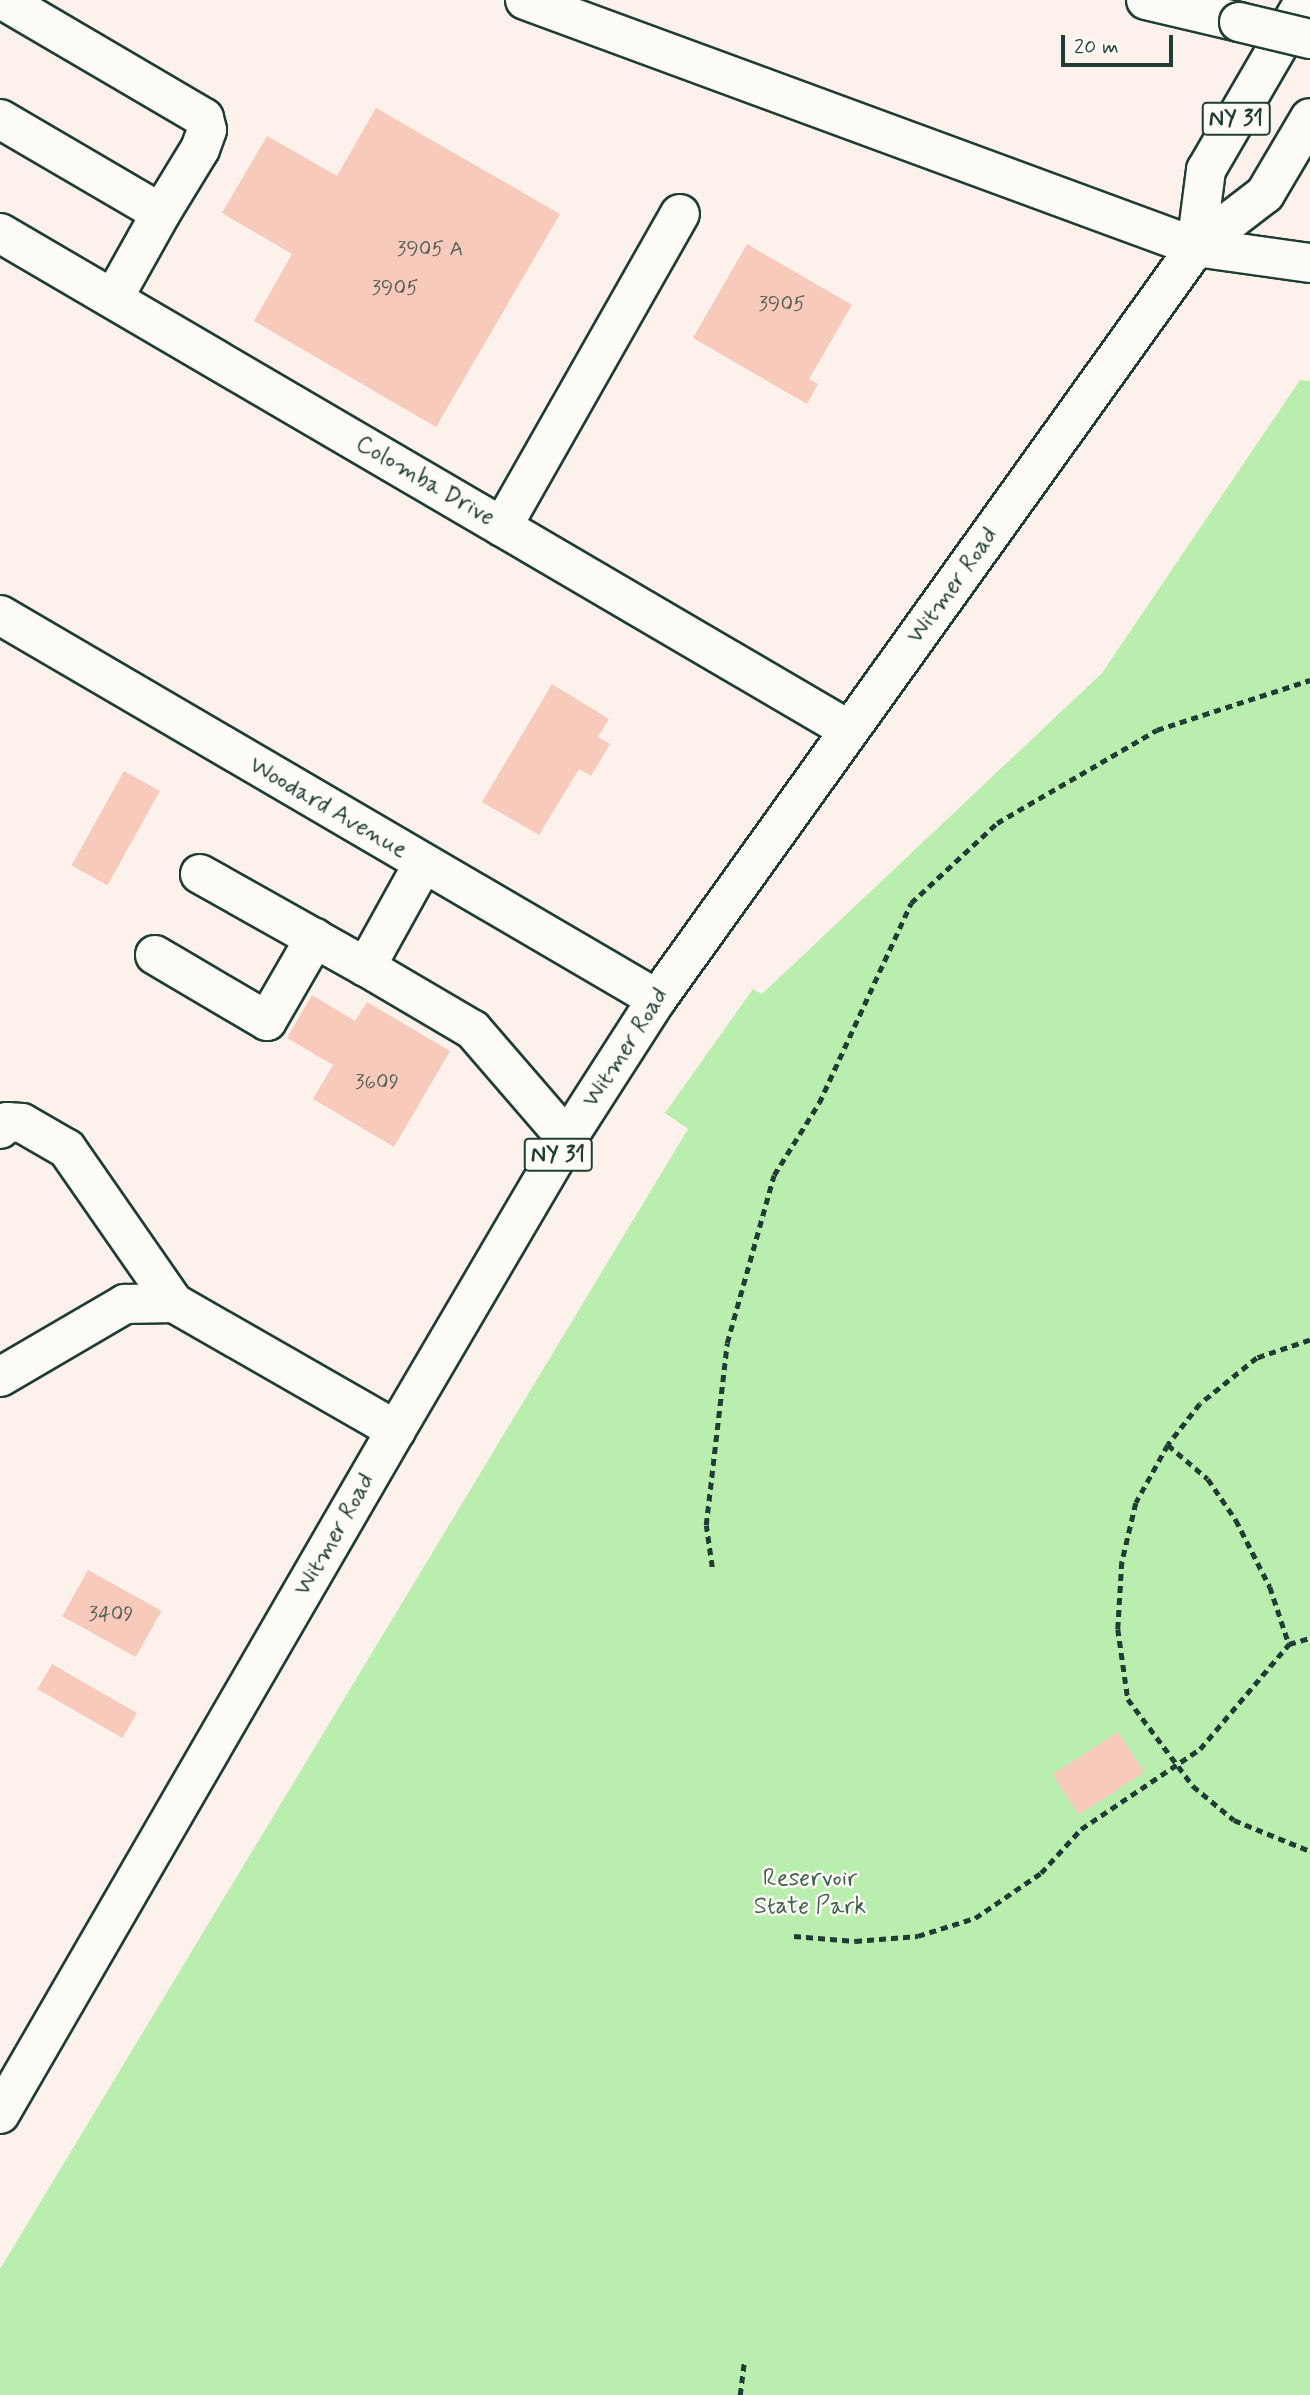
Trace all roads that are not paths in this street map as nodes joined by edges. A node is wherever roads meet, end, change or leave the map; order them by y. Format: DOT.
graph roads {
  1 [pos="4,0"];
  2 [pos="525,0"];
  3 [pos="1146,0"];
  4 [pos="1306,0"];
  5 [pos="1310,39"];
  6 [pos="1310,117"];
  7 [pos="0,119"];
  8 [pos="161,213"];
  9 [pos="680,214"];
  10 [pos="0,233"];
  11 [pos="1196,247"];
  12 [pos="1310,263"];
  13 [pos="113,299"];
  14 [pos="502,527"];
  15 [pos="0,615"];
  16 [pos="849,730"];
  17 [pos="423,864"];
  18 [pos="200,874"];
  19 [pos="315,938"];
  20 [pos="155,955"];
  21 [pos="366,967"];
  22 [pos="657,999"];
  23 [pos="2,1123"];
  24 [pos="567,1139"];
  25 [pos="174,1303"];
  26 [pos="0,1377"];
  27 [pos="396,1430"];
  28 [pos="1,2111"];
  1 -- 8 [label="main road"];
  2 -- 11 [label="main road"];
  3 -- 5 [label="main road, bridge"];
  4 -- 11 [label="main road, Witmer Road / NY 31"];
  6 -- 11 [label="main road, Witmer Road"];
  7 -- 8 [label="main road"];
  8 -- 13 [label="main road"];
  9 -- 14 [label="main road"];
  10 -- 13 [label="main road, Colomba Drive"];
  11 -- 12 [label="main road"];
  11 -- 16 [label="main road, Witmer Road / NY 31"];
  13 -- 14 [label="main road, Colomba Drive"];
  14 -- 16 [label="main road, Colomba Drive"];
  15 -- 17 [label="main road, Woodard Avenue"];
  16 -- 22 [label="main road, Witmer Road / NY 31"];
  17 -- 21 [label="main road"];
  17 -- 22 [label="main road, Woodard Avenue"];
  18 -- 19 [label="main road"];
  19 -- 20 [label="main road"];
  19 -- 21 [label="main road"];
  21 -- 24 [label="main road"];
  22 -- 24 [label="main road, Witmer Road / NY 31"];
  23 -- 25 [label="main road"];
  24 -- 27 [label="main road, Witmer Road / NY 31"];
  25 -- 26 [label="main road"];
  25 -- 27 [label="main road"];
  27 -- 28 [label="main road, Witmer Road / NY 31"];
}
